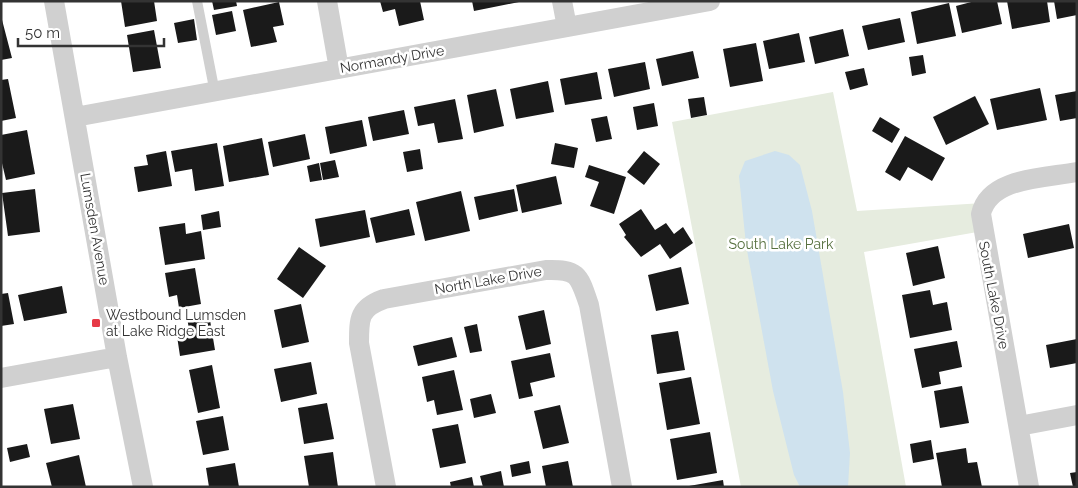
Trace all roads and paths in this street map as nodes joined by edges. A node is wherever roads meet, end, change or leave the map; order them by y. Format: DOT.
graph roads {
  1 [pos="54,1"];
  2 [pos="198,1"];
  3 [pos="327,1"];
  4 [pos="562,1"];
  5 [pos="710,1"];
  6 [pos="567,27"];
  7 [pos="339,69"];
  8 [pos="215,93"];
  9 [pos="75,117"];
  10 [pos="1077,172"];
  11 [pos="117,357"];
  12 [pos="1,378"];
  13 [pos="1077,415"];
  14 [pos="1018,426"];
  15 [pos="143,487"];
  16 [pos="386,487"];
  17 [pos="622,487"];
  18 [pos="1030,487"];
  1 -- 9 [label="street, Lumsden Avenue"];
  2 -- 8 [label="lane"];
  3 -- 7 [label="street"];
  4 -- 6 [label="street"];
  5 -- 6 [label="street, Normandy Drive"];
  6 -- 7 [label="street, Normandy Drive"];
  7 -- 8 [label="street, Normandy Drive"];
  8 -- 9 [label="street, Normandy Drive"];
  9 -- 11 [label="street, Lumsden Avenue"];
  10 -- 14 [label="street, South Lake Drive"];
  11 -- 12 [label="street"];
  11 -- 15 [label="street, Lumsden Avenue"];
  13 -- 14 [label="street"];
  14 -- 18 [label="street, South Lake Drive"];
  16 -- 17 [label="street, North Lake Drive"];
}
